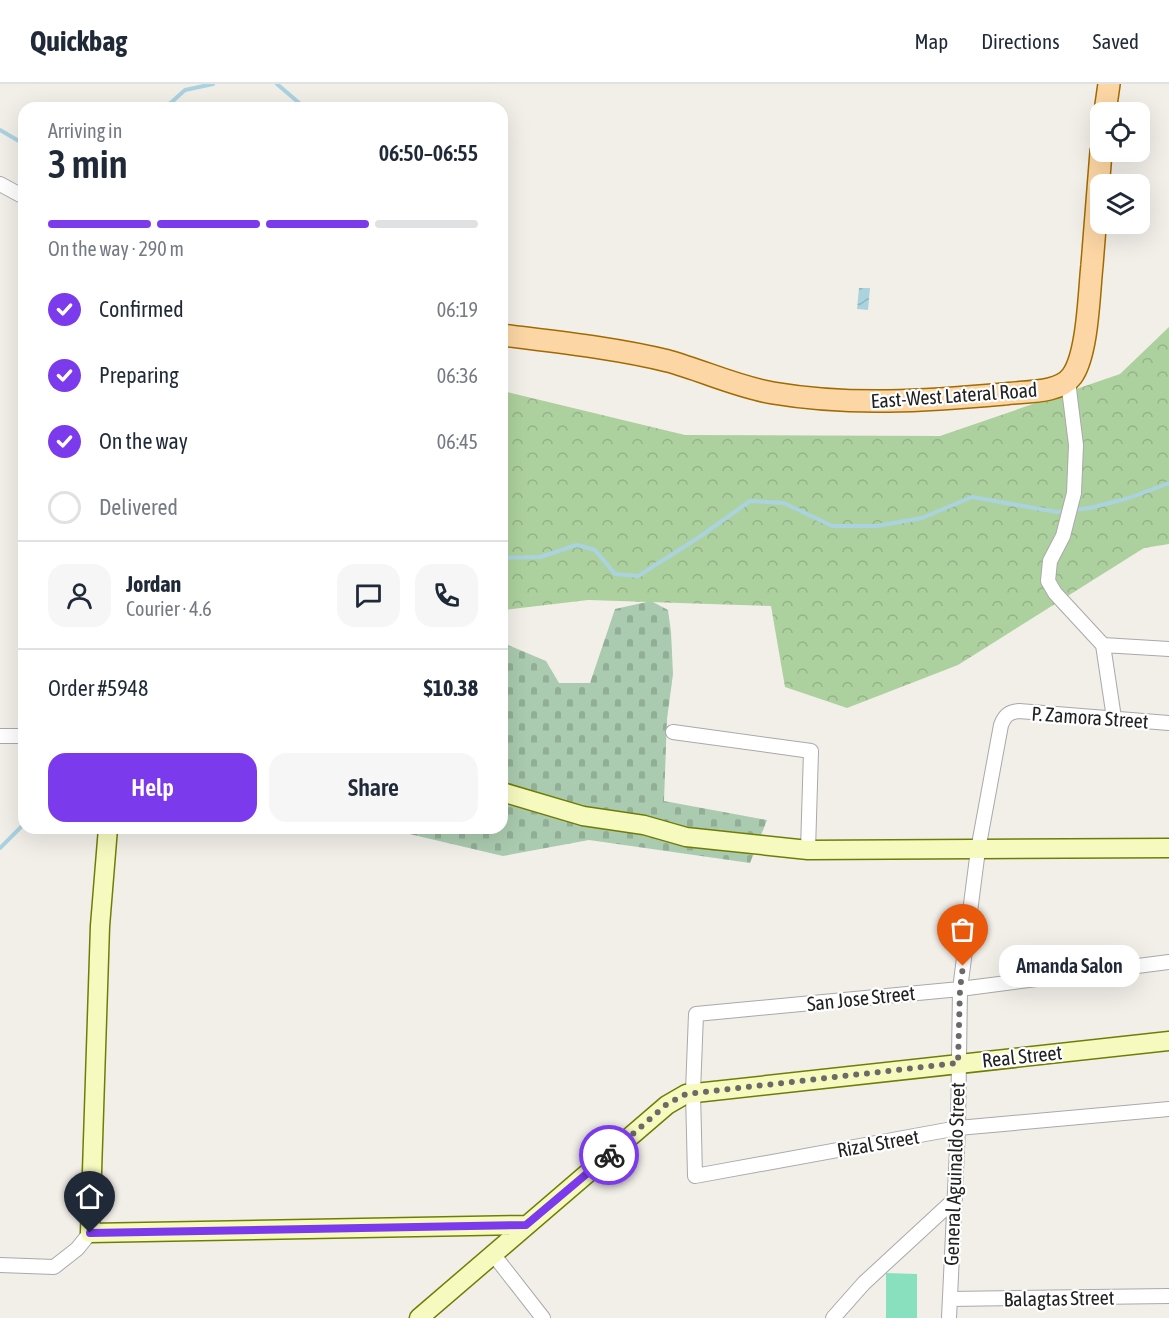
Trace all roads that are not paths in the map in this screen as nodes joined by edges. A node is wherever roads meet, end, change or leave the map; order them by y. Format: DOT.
graph roads {
  1 [pos="1109,84"];
  2 [pos="1106,102"];
  3 [pos="1100,162"];
  4 [pos="0,184"];
  5 [pos="18,194"];
  6 [pos="508,335"];
  7 [pos="1068,381"];
  8 [pos="1103,645"];
  9 [pos="1169,649"];
  10 [pos="1010,712"];
  11 [pos="1114,718"];
  12 [pos="1169,723"];
  13 [pos="673,732"];
  14 [pos="0,736"];
  15 [pos="18,736"];
  16 [pos="508,794"];
  17 [pos="108,834"];
  18 [pos="1169,848"];
  19 [pos="808,850"];
  20 [pos="978,850"];
  21 [pos="1169,962"];
  22 [pos="960,989"];
  23 [pos="1169,1041"];
  24 [pos="958,1063"];
  25 [pos="693,1092"];
  26 [pos="1169,1109"];
  27 [pos="958,1128"];
  28 [pos="954,1199"];
  29 [pos="526,1225"];
  30 [pos="90,1233"];
  31 [pos="493,1254"];
  32 [pos="0,1265"];
  33 [pos="1169,1296"];
  34 [pos="950,1299"];
  35 [pos="418,1318"];
  36 [pos="543,1318"];
  37 [pos="832,1318"];
  38 [pos="949,1318"];
  1 -- 2 [label="main road"];
  3 -- 7 [label="main road"];
  4 -- 5 [label="street"];
  6 -- 7 [label="main road, East-West Lateral Road"];
  7 -- 8 [label="street"];
  8 -- 9 [label="street"];
  8 -- 11 [label="street"];
  10 -- 11 [label="street, P. Zamora Street"];
  10 -- 20 [label="street, General Aguinaldo Street"];
  11 -- 12 [label="street, P. Zamora Street"];
  13 -- 19 [label="street"];
  14 -- 15 [label="street"];
  16 -- 19 [label="street"];
  17 -- 30 [label="street"];
  18 -- 20 [label="street"];
  19 -- 20 [label="street"];
  20 -- 22 [label="street, General Aguinaldo Street"];
  21 -- 22 [label="street, San Jose Street"];
  22 -- 24 [label="street, General Aguinaldo Street"];
  22 -- 25 [label="street, San Jose Street"];
  23 -- 24 [label="street, Real Street"];
  24 -- 25 [label="street, Real Street"];
  24 -- 27 [label="street, General Aguinaldo Street"];
  25 -- 27 [label="street, Rizal Street"];
  25 -- 29 [label="street, Real Street"];
  26 -- 27 [label="street, Rizal Street"];
  27 -- 28 [label="street, General Aguinaldo Street"];
  28 -- 34 [label="street, General Aguinaldo Street"];
  28 -- 37 [label="street"];
  29 -- 30 [label="street"];
  29 -- 31 [label="street, Real Street"];
  30 -- 32 [label="street"];
  31 -- 35 [label="street, Real Street"];
  31 -- 36 [label="street"];
  33 -- 34 [label="street, Balagtas Street"];
  34 -- 38 [label="street, General Aguinaldo Street"];
}
